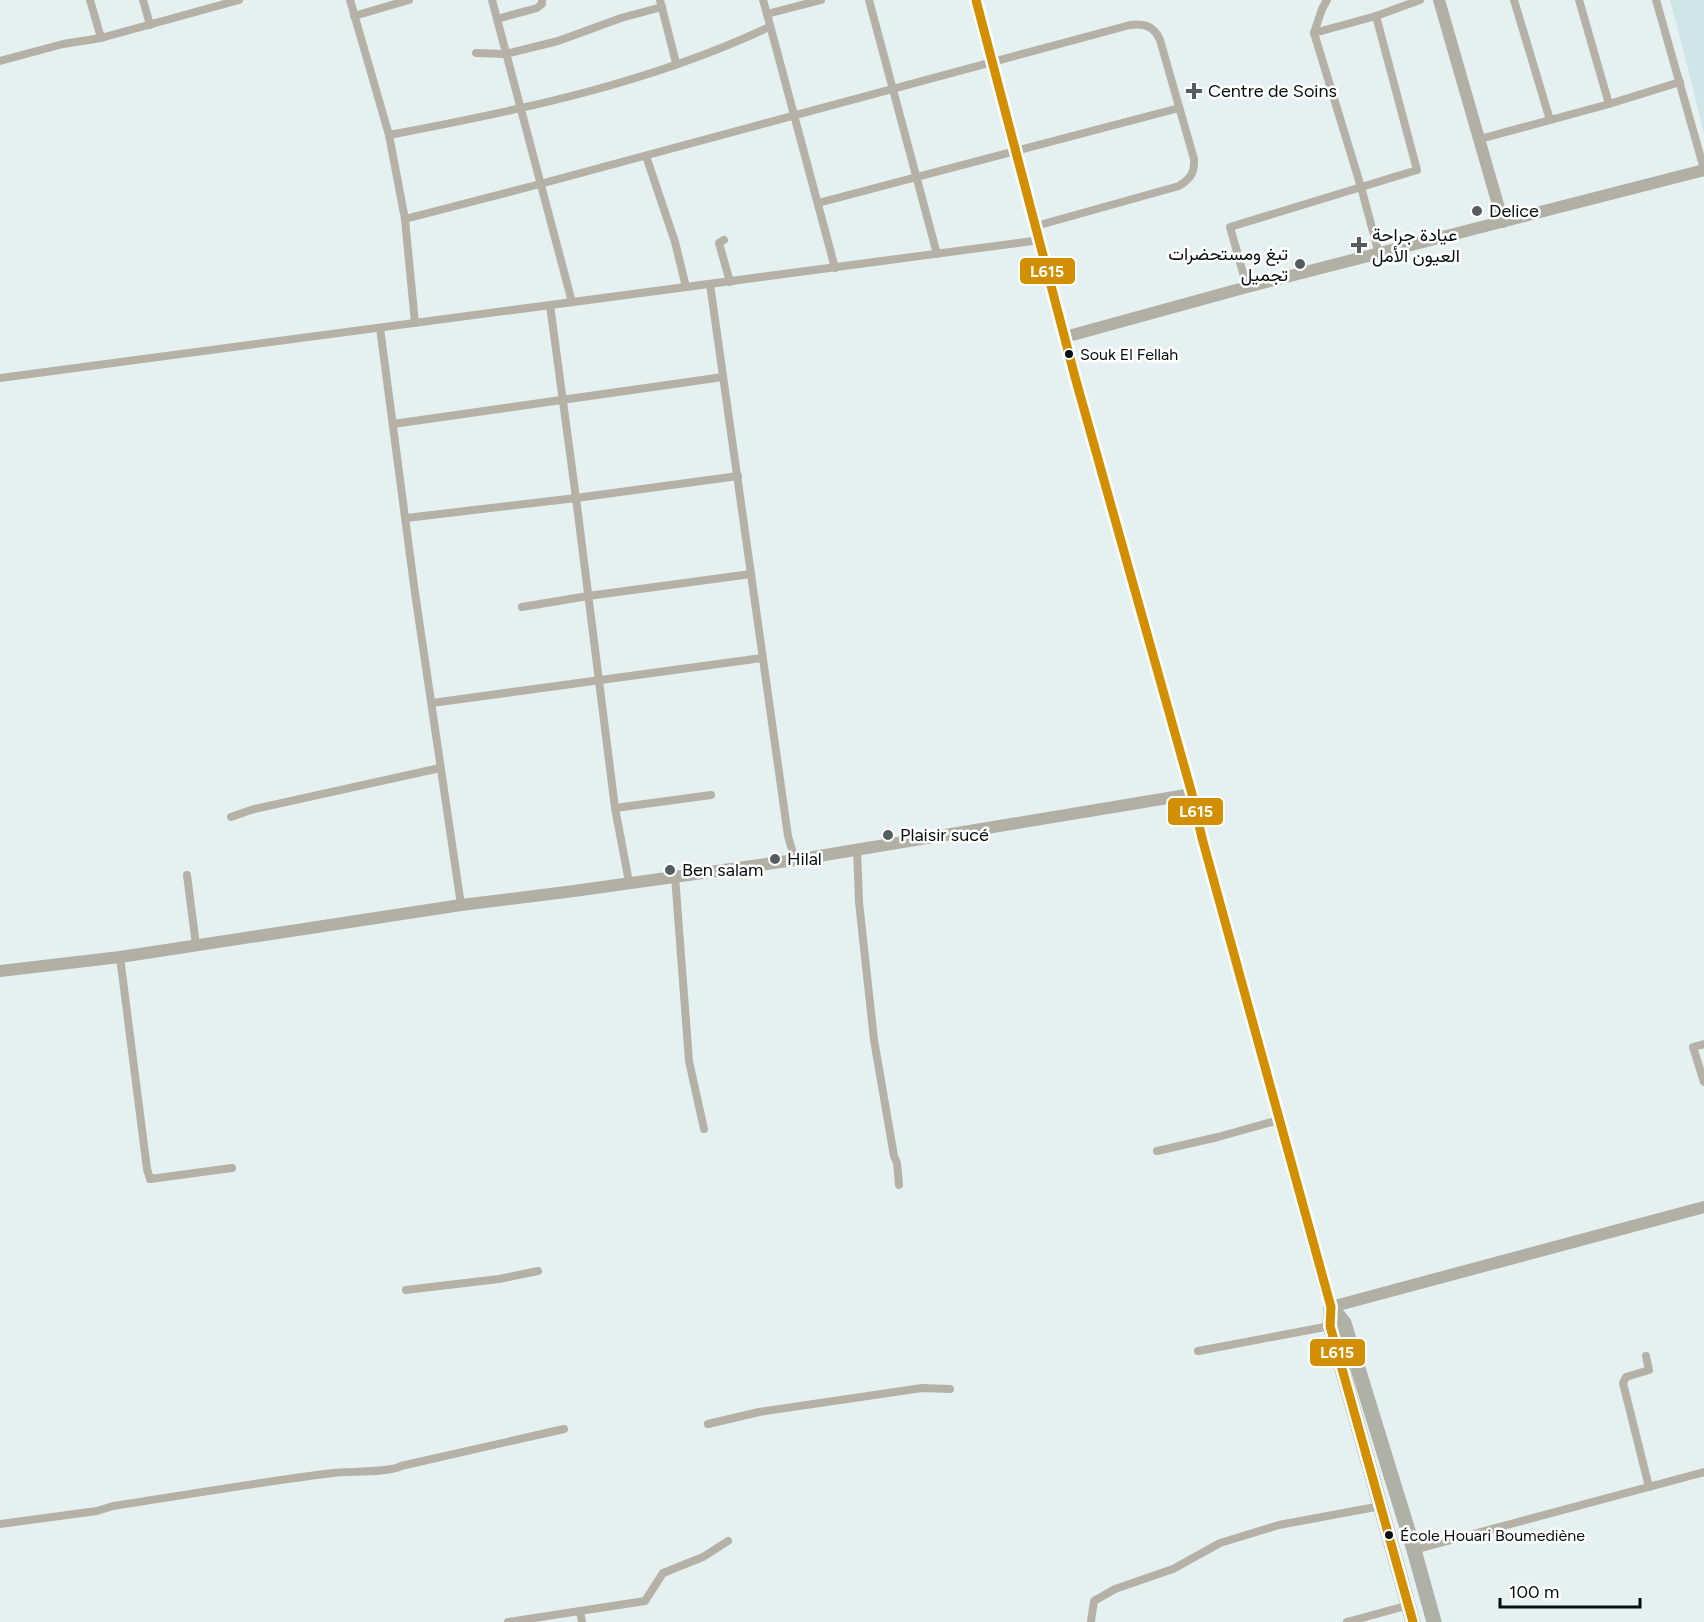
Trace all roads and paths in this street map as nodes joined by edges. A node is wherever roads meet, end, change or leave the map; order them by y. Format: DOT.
graph roads {
  1 [pos="90,0"];
  2 [pos="143,0"];
  3 [pos="239,0"];
  4 [pos="350,0"];
  5 [pos="409,0"];
  6 [pos="492,0"];
  7 [pos="542,0"];
  8 [pos="763,0"];
  9 [pos="821,0"];
  10 [pos="869,0"];
  11 [pos="976,0"];
  12 [pos="1328,0"];
  13 [pos="1420,0"];
  14 [pos="1439,0"];
  15 [pos="1514,0"];
  16 [pos="1579,0"];
  17 [pos="1656,0"];
  18 [pos="661,4"];
  19 [pos="767,14"];
  20 [pos="354,16"];
  21 [pos="1376,16"];
  22 [pos="496,19"];
  23 [pos="150,25"];
  24 [pos="769,27"];
  25 [pos="1314,33"];
  26 [pos="100,39"];
  27 [pos="476,53"];
  28 [pos="506,54"];
  29 [pos="0,61"];
  30 [pos="992,61"];
  31 [pos="676,63"];
  32 [pos="1680,82"];
  33 [pos="893,87"];
  34 [pos="1610,104"];
  35 [pos="519,107"];
  36 [pos="1179,108"];
  37 [pos="794,116"];
  38 [pos="1550,120"];
  39 [pos="389,135"];
  40 [pos="1480,140"];
  41 [pos="1017,152"];
  42 [pos="646,156"];
  43 [pos="1704,170"];
  44 [pos="917,177"];
  45 [pos="540,184"];
  46 [pos="1361,187"];
  47 [pos="818,203"];
  48 [pos="405,219"];
  49 [pos="1503,222"];
  50 [pos="1036,226"];
  51 [pos="724,240"];
  52 [pos="1041,240"];
  53 [pos="937,254"];
  54 [pos="1379,254"];
  55 [pos="835,267"];
  56 [pos="730,282"];
  57 [pos="710,284"];
  58 [pos="686,287"];
  59 [pos="1247,288"];
  60 [pos="572,302"];
  61 [pos="550,305"];
  62 [pos="415,323"];
  63 [pos="380,328"];
  64 [pos="1065,336"];
  65 [pos="723,377"];
  66 [pos="0,378"];
  67 [pos="563,400"];
  68 [pos="393,424"];
  69 [pos="738,476"];
  70 [pos="576,498"];
  71 [pos="406,518"];
  72 [pos="751,574"];
  73 [pos="588,596"];
  74 [pos="522,607"];
  75 [pos="762,658"];
  76 [pos="599,681"];
  77 [pos="432,704"];
  78 [pos="440,768"];
  79 [pos="1192,794"];
  80 [pos="711,795"];
  81 [pos="615,808"];
  82 [pos="231,817"];
  83 [pos="857,849"];
  84 [pos="795,860"];
  85 [pos="187,875"];
  86 [pos="675,876"];
  87 [pos="628,882"];
  88 [pos="461,905"];
  89 [pos="196,945"];
  90 [pos="120,957"];
  91 [pos="0,971"];
  92 [pos="1704,1044"];
  93 [pos="1704,1082"];
  94 [pos="1279,1120"];
  95 [pos="704,1129"];
  96 [pos="1157,1151"];
  97 [pos="232,1168"];
  98 [pos="899,1185"];
  99 [pos="1704,1207"];
  100 [pos="538,1271"];
  101 [pos="406,1290"];
  102 [pos="1331,1307"];
  103 [pos="1330,1326"];
  104 [pos="1198,1351"];
  105 [pos="1646,1356"];
  106 [pos="950,1389"];
  107 [pos="708,1424"];
  108 [pos="564,1429"];
  109 [pos="1704,1472"];
  110 [pos="1649,1487"];
  111 [pos="1381,1506"];
  112 [pos="0,1524"];
  113 [pos="728,1541"];
  114 [pos="1414,1550"];
  115 [pos="1409,1605"];
  116 [pos="580,1611"];
  117 [pos="1091,1621"];
  118 [pos="508,1622"];
  119 [pos="582,1622"];
  120 [pos="1347,1622"];
  121 [pos="1413,1622"];
  122 [pos="1434,1622"];
  1 -- 26 [label="street"];
  2 -- 23 [label="street"];
  3 -- 23 [label="street"];
  4 -- 20 [label="street"];
  5 -- 20 [label="street"];
  6 -- 22 [label="street"];
  7 -- 22 [label="street"];
  8 -- 19 [label="street"];
  9 -- 19 [label="street"];
  10 -- 33 [label="street"];
  11 -- 30 [label="main road"];
  12 -- 25 [label="street"];
  13 -- 21 [label="street"];
  14 -- 40 [label="main road"];
  15 -- 38 [label="street"];
  16 -- 34 [label="street"];
  17 -- 32 [label="street"];
  18 -- 28 [label="street"];
  18 -- 31 [label="street"];
  19 -- 24 [label="street"];
  20 -- 39 [label="street"];
  21 -- 25 [label="street"];
  21 -- 46 [label="street"];
  22 -- 28 [label="street"];
  23 -- 26 [label="street"];
  24 -- 31 [label="street"];
  24 -- 37 [label="street"];
  25 -- 46 [label="street"];
  26 -- 29 [label="street"];
  27 -- 28 [label="street"];
  28 -- 35 [label="street"];
  30 -- 33 [label="street"];
  30 -- 36 [label="street"];
  30 -- 41 [label="main road"];
  31 -- 35 [label="street"];
  32 -- 34 [label="street"];
  32 -- 43 [label="street"];
  33 -- 37 [label="street"];
  33 -- 44 [label="street"];
  34 -- 38 [label="street"];
  35 -- 39 [label="street"];
  35 -- 45 [label="street"];
  36 -- 41 [label="street"];
  36 -- 50 [label="street"];
  37 -- 42 [label="street"];
  37 -- 47 [label="street"];
  38 -- 40 [label="street"];
  39 -- 48 [label="street"];
  40 -- 49 [label="main road"];
  41 -- 44 [label="street"];
  41 -- 50 [label="main road"];
  42 -- 45 [label="street"];
  42 -- 58 [label="street"];
  43 -- 49 [label="main road"];
  44 -- 47 [label="street"];
  44 -- 53 [label="street"];
  45 -- 48 [label="street"];
  45 -- 60 [label="street"];
  46 -- 54 [label="street"];
  46 -- 59 [label="street"];
  47 -- 55 [label="street"];
  48 -- 62 [label="street"];
  49 -- 54 [label="main road"];
  50 -- 52 [label="main road"];
  51 -- 56 [label="street"];
  52 -- 53 [label="street"];
  52 -- 64 [label="main road"];
  53 -- 55 [label="street"];
  54 -- 59 [label="main road"];
  55 -- 56 [label="street"];
  56 -- 57 [label="street"];
  57 -- 58 [label="street"];
  57 -- 65 [label="street"];
  58 -- 60 [label="street"];
  59 -- 64 [label="main road"];
  60 -- 61 [label="street"];
  61 -- 62 [label="street"];
  61 -- 67 [label="street"];
  62 -- 63 [label="street"];
  63 -- 66 [label="street"];
  63 -- 68 [label="street"];
  64 -- 79 [label="main road"];
  65 -- 67 [label="street"];
  65 -- 69 [label="street"];
  67 -- 68 [label="street"];
  67 -- 70 [label="street"];
  68 -- 71 [label="street"];
  69 -- 70 [label="street"];
  69 -- 72 [label="street"];
  70 -- 71 [label="street"];
  70 -- 73 [label="street"];
  71 -- 77 [label="street"];
  72 -- 73 [label="street"];
  72 -- 75 [label="street"];
  73 -- 74 [label="street"];
  73 -- 76 [label="street"];
  75 -- 76 [label="street"];
  75 -- 84 [label="street"];
  76 -- 77 [label="street"];
  76 -- 81 [label="street"];
  77 -- 78 [label="street"];
  78 -- 82 [label="street"];
  78 -- 88 [label="street"];
  79 -- 83 [label="main road"];
  79 -- 94 [label="main road"];
  80 -- 81 [label="street"];
  81 -- 87 [label="street"];
  83 -- 84 [label="main road"];
  83 -- 98 [label="street"];
  84 -- 86 [label="main road"];
  85 -- 89 [label="street"];
  86 -- 87 [label="main road"];
  86 -- 95 [label="street"];
  87 -- 88 [label="main road"];
  88 -- 89 [label="main road"];
  89 -- 90 [label="main road"];
  90 -- 91 [label="main road"];
  90 -- 97 [label="street"];
  92 -- 93 [label="street"];
  94 -- 96 [label="street"];
  94 -- 102 [label="main road"];
  99 -- 102 [label="main road"];
  100 -- 101 [label="street"];
  102 -- 103 [label="highway"];
  102 -- 114 [label="highway"];
  103 -- 104 [label="street"];
  103 -- 111 [label="highway"];
  105 -- 110 [label="street"];
  106 -- 107 [label="street"];
  108 -- 112 [label="street"];
  109 -- 110 [label="street"];
  110 -- 114 [label="street"];
  111 -- 115 [label="highway"];
  111 -- 117 [label="street"];
  113 -- 116 [label="street"];
  114 -- 122 [label="highway"];
  115 -- 120 [label="street"];
  115 -- 121 [label="highway"];
  116 -- 118 [label="street"];
  116 -- 119 [label="street"];
}
